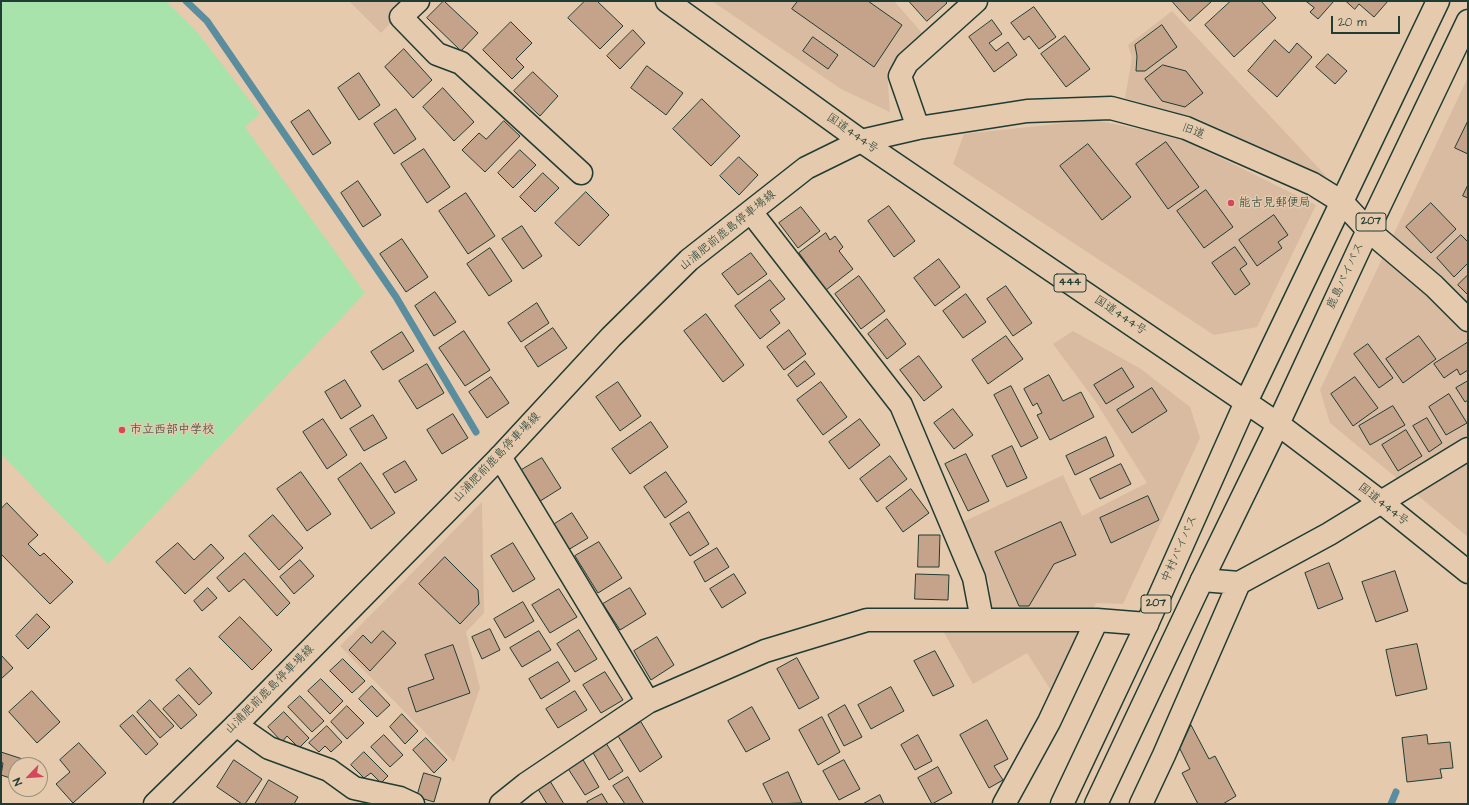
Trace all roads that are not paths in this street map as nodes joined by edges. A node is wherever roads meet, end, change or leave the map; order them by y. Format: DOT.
graph roads {
  1 [pos="418,1"];
  2 [pos="667,1"];
  3 [pos="976,1"];
  4 [pos="1438,1"];
  5 [pos="1468,22"];
  6 [pos="918,128"];
  7 [pos="861,140"];
  8 [pos="581,173"];
  9 [pos="1342,202"];
  10 [pos="751,212"];
  11 [pos="1368,230"];
  12 [pos="1468,320"];
  13 [pos="1246,402"];
  14 [pos="1278,424"];
  15 [pos="1468,449"];
  16 [pos="500,457"];
  17 [pos="1381,502"];
  18 [pos="1468,572"];
  19 [pos="1202,580"];
  20 [pos="1240,583"];
  21 [pos="982,620"];
  22 [pos="1097,620"];
  23 [pos="1147,624"];
  24 [pos="648,702"];
  25 [pos="236,725"];
  26 [pos="155,804"];
  27 [pos="413,804"];
  28 [pos="501,804"];
  29 [pos="1004,804"];
  30 [pos="1062,804"];
  31 [pos="1096,804"];
  32 [pos="1141,804"];
  1 -- 8 [label="main road"];
  2 -- 7 [label="main road, 国道444号 / 444"];
  3 -- 6 [label="main road"];
  4 -- 9 [label="main road, 207"];
  5 -- 11 [label="main road, 鹿島バイパス / 207"];
  6 -- 7 [label="main road, 旧道"];
  6 -- 9 [label="main road, 旧道"];
  7 -- 10 [label="main road, 山浦肥前鹿島停車場線"];
  7 -- 13 [label="main road, 国道444号 / 444"];
  9 -- 11 [label="main road, 旧道"];
  9 -- 13 [label="main road, 207"];
  10 -- 16 [label="main road, 山浦肥前鹿島停車場線"];
  10 -- 21 [label="main road"];
  11 -- 12 [label="main road, 旧道"];
  11 -- 14 [label="main road, 鹿島バイパス / 207"];
  13 -- 14 [label="main road, 国道444号 / 444"];
  13 -- 23 [label="main road, 中村バイパス / 207"];
  14 -- 17 [label="main road, 国道444号 / 444"];
  14 -- 19 [label="main road, 207"];
  15 -- 17 [label="main road"];
  16 -- 24 [label="main road"];
  16 -- 25 [label="main road, 山浦肥前鹿島停車場線"];
  17 -- 18 [label="main road, 国道444号 / 444"];
  17 -- 20 [label="main road"];
  19 -- 20 [label="main road"];
  19 -- 31 [label="main road, 207"];
  20 -- 32 [label="main road"];
  21 -- 22 [label="main road"];
  21 -- 24 [label="main road"];
  22 -- 23 [label="main road"];
  22 -- 29 [label="main road"];
  23 -- 30 [label="main road, 中村バイパス / 207"];
  24 -- 28 [label="main road"];
  25 -- 26 [label="main road, 山浦肥前鹿島停車場線"];
  25 -- 27 [label="main road"];
}
